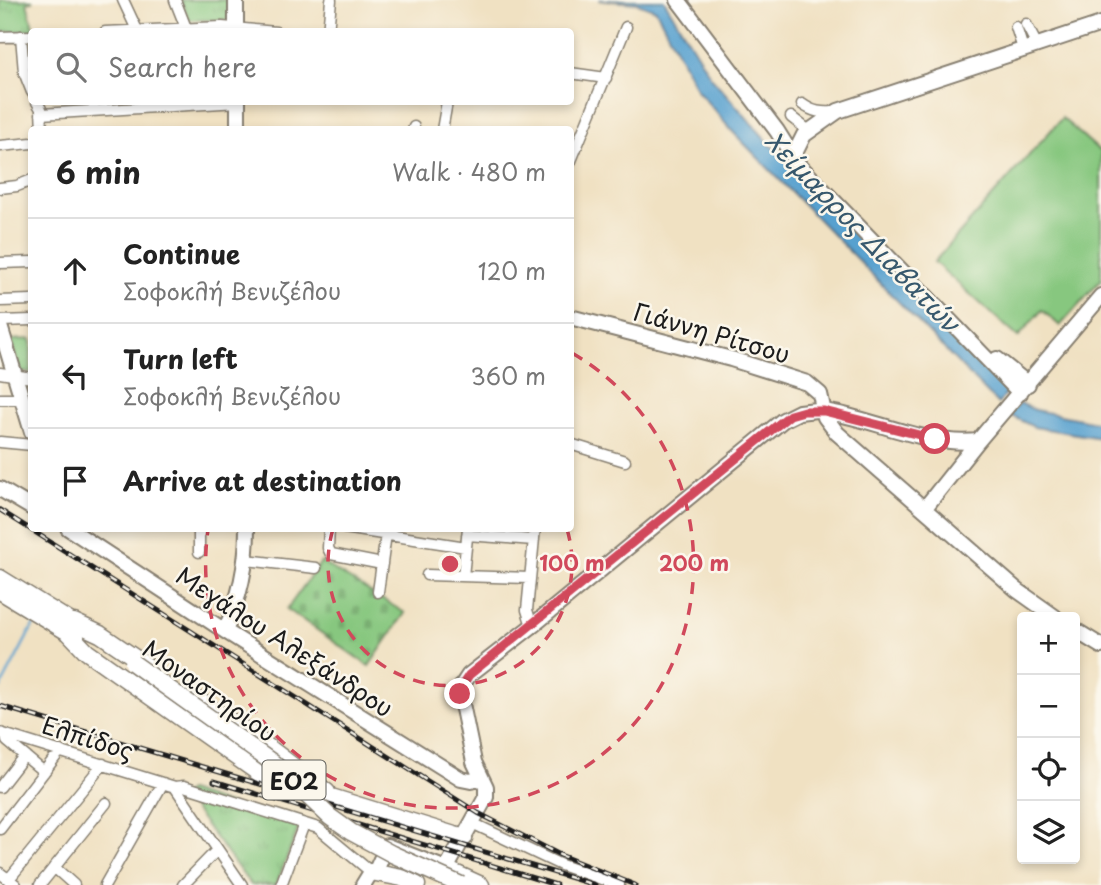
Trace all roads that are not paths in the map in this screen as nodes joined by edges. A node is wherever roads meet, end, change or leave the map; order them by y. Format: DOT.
graph roads {
  1 [pos="123,0"];
  2 [pos="175,0"];
  3 [pos="236,0"];
  4 [pos="331,0"];
  5 [pos="678,0"];
  6 [pos="1101,24"];
  7 [pos="1021,26"];
  8 [pos="626,27"];
  9 [pos="137,28"];
  10 [pos="186,28"];
  11 [pos="236,28"];
  12 [pos="328,28"];
  13 [pos="26,36"];
  14 [pos="0,37"];
  15 [pos="1030,47"];
  16 [pos="574,74"];
  17 [pos="606,78"];
  18 [pos="28,82"];
  19 [pos="802,104"];
  20 [pos="38,105"];
  21 [pos="189,105"];
  22 [pos="238,105"];
  23 [pos="446,105"];
  24 [pos="838,111"];
  25 [pos="41,114"];
  26 [pos="791,117"];
  27 [pos="42,126"];
  28 [pos="238,126"];
  29 [pos="443,126"];
  30 [pos="809,131"];
  31 [pos="28,143"];
  32 [pos="0,146"];
  33 [pos="574,154"];
  34 [pos="794,155"];
  35 [pos="28,182"];
  36 [pos="0,188"];
  37 [pos="28,262"];
  38 [pos="0,263"];
  39 [pos="1101,296"];
  40 [pos="28,300"];
  41 [pos="0,301"];
  42 [pos="574,318"];
  43 [pos="28,320"];
  44 [pos="0,323"];
  45 [pos="1046,362"];
  46 [pos="1014,372"];
  47 [pos="0,373"];
  48 [pos="15,376"];
  49 [pos="28,378"];
  50 [pos="1021,393"];
  51 [pos="0,399"];
  52 [pos="26,404"];
  53 [pos="824,411"];
  54 [pos="978,440"];
  55 [pos="0,442"];
  56 [pos="28,444"];
  57 [pos="574,445"];
  58 [pos="625,461"];
  59 [pos="0,489"];
  60 [pos="28,506"];
  61 [pos="924,509"];
  62 [pos="74,532"];
  63 [pos="199,532"];
  64 [pos="247,532"];
  65 [pos="329,532"];
  66 [pos="372,532"];
  67 [pos="467,532"];
  68 [pos="535,532"];
  69 [pos="386,534"];
  70 [pos="534,540"];
  71 [pos="466,547"];
  72 [pos="199,552"];
  73 [pos="246,560"];
  74 [pos="382,564"];
  75 [pos="316,568"];
  76 [pos="428,575"];
  77 [pos="463,576"];
  78 [pos="0,578"];
  79 [pos="530,578"];
  80 [pos="0,591"];
  81 [pos="378,592"];
  82 [pos="1048,612"];
  83 [pos="532,626"];
  84 [pos="71,627"];
  85 [pos="225,631"];
  86 [pos="1080,633"];
  87 [pos="1101,646"];
  88 [pos="130,667"];
  89 [pos="4,734"];
  90 [pos="60,751"];
  91 [pos="24,756"];
  92 [pos="103,764"];
  93 [pos="44,772"];
  94 [pos="481,778"];
  95 [pos="163,783"];
  96 [pos="0,787"];
  97 [pos="174,787"];
  98 [pos="338,800"];
  99 [pos="106,803"];
  100 [pos="472,823"];
  101 [pos="304,824"];
  102 [pos="0,829"];
  103 [pos="464,838"];
  104 [pos="217,850"];
  105 [pos="54,867"];
  106 [pos="446,869"];
  107 [pos="0,873"];
  108 [pos="367,878"];
  109 [pos="13,882"];
  110 [pos="40,885"];
  111 [pos="74,885"];
  112 [pos="105,885"];
  113 [pos="183,885"];
  114 [pos="242,885"];
  115 [pos="281,885"];
  116 [pos="417,885"];
  117 [pos="436,885"];
  118 [pos="461,885"];
  119 [pos="481,885"];
  120 [pos="619,885"];
  1 -- 9 [label="street"];
  2 -- 10 [label="street"];
  3 -- 11 [label="street"];
  4 -- 12 [label="street"];
  5 -- 34 [label="street"];
  6 -- 15 [label="street"];
  7 -- 15 [label="street"];
  8 -- 17 [label="street"];
  13 -- 14 [label="street"];
  13 -- 18 [label="street"];
  15 -- 24 [label="street"];
  16 -- 17 [label="street"];
  17 -- 33 [label="street"];
  19 -- 24 [label="street"];
  20 -- 25 [label="street"];
  21 -- 25 [label="street"];
  22 -- 28 [label="street"];
  23 -- 29 [label="street"];
  24 -- 30 [label="street"];
  25 -- 27 [label="street"];
  26 -- 30 [label="street"];
  30 -- 34 [label="street"];
  31 -- 32 [label="street"];
  34 -- 46 [label="street"];
  34 -- 50 [label="street"];
  35 -- 36 [label="street"];
  37 -- 38 [label="street"];
  39 -- 45 [label="street"];
  40 -- 41 [label="street"];
  42 -- 53 [label="street, Γιάννη Ρίτσου"];
  43 -- 44 [label="street"];
  44 -- 48 [label="street"];
  45 -- 46 [label="street"];
  45 -- 50 [label="street"];
  46 -- 50 [label="street"];
  47 -- 48 [label="street"];
  48 -- 49 [label="street"];
  48 -- 52 [label="street"];
  50 -- 54 [label="street"];
  51 -- 52 [label="street"];
  53 -- 54 [label="street"];
  53 -- 61 [label="street, Γιάννη Ρίτσου"];
  53 -- 83 [label="street"];
  54 -- 61 [label="street"];
  55 -- 56 [label="street"];
  57 -- 58 [label="street"];
  59 -- 60 [label="street"];
  61 -- 82 [label="street, Γιάννη Ρίτσου"];
  62 -- 85 [label="street, Μεγάλου Αλεξάνδρου"];
  63 -- 72 [label="street"];
  64 -- 73 [label="street"];
  65 -- 74 [label="street"];
  66 -- 69 [label="street"];
  67 -- 70 [label="street"];
  67 -- 71 [label="street"];
  68 -- 70 [label="street"];
  69 -- 71 [label="street"];
  69 -- 74 [label="street"];
  70 -- 79 [label="street"];
  71 -- 77 [label="street"];
  73 -- 75 [label="street"];
  73 -- 85 [label="street"];
  74 -- 81 [label="street"];
  76 -- 77 [label="street"];
  77 -- 79 [label="street"];
  78 -- 84 [label="main road, Μοναστηρίου / ΕΟ2"];
  79 -- 83 [label="street"];
  80 -- 84 [label="main road, Μοναστηρίου / ΕΟ2"];
  83 -- 94 [label="street"];
  84 -- 88 [label="main road, Μοναστηρίου / ΕΟ2"];
  84 -- 98 [label="main road"];
  84 -- 98 [label="main road"];
  85 -- 94 [label="street, Μεγάλου Αλεξάνδρου"];
  86 -- 87 [label="street"];
  88 -- 117 [label="main road, Μοναστηρίου / ΕΟ2"];
  88 -- 118 [label="main road, Μοναστηρίου / ΕΟ2, bridge"];
  89 -- 90 [label="street, Ελπίδος"];
  89 -- 91 [label="street"];
  90 -- 92 [label="street, Ελπίδος"];
  90 -- 93 [label="street"];
  91 -- 93 [label="street"];
  91 -- 96 [label="street"];
  92 -- 95 [label="street, Ελπίδος"];
  92 -- 109 [label="street"];
  93 -- 102 [label="street"];
  94 -- 100 [label="street"];
  95 -- 97 [label="street, Ελπίδος"];
  95 -- 112 [label="street"];
  97 -- 101 [label="street"];
  97 -- 104 [label="street"];
  98 -- 103 [label="main road"];
  99 -- 105 [label="street"];
  100 -- 103 [label="street"];
  100 -- 120 [label="street"];
  101 -- 108 [label="street"];
  101 -- 115 [label="street"];
  103 -- 106 [label="street"];
  104 -- 113 [label="street"];
  104 -- 114 [label="street"];
  105 -- 110 [label="street"];
  105 -- 111 [label="street"];
  106 -- 108 [label="street"];
  106 -- 119 [label="main road"];
  107 -- 109 [label="street"];
  108 -- 116 [label="main road"];
}
